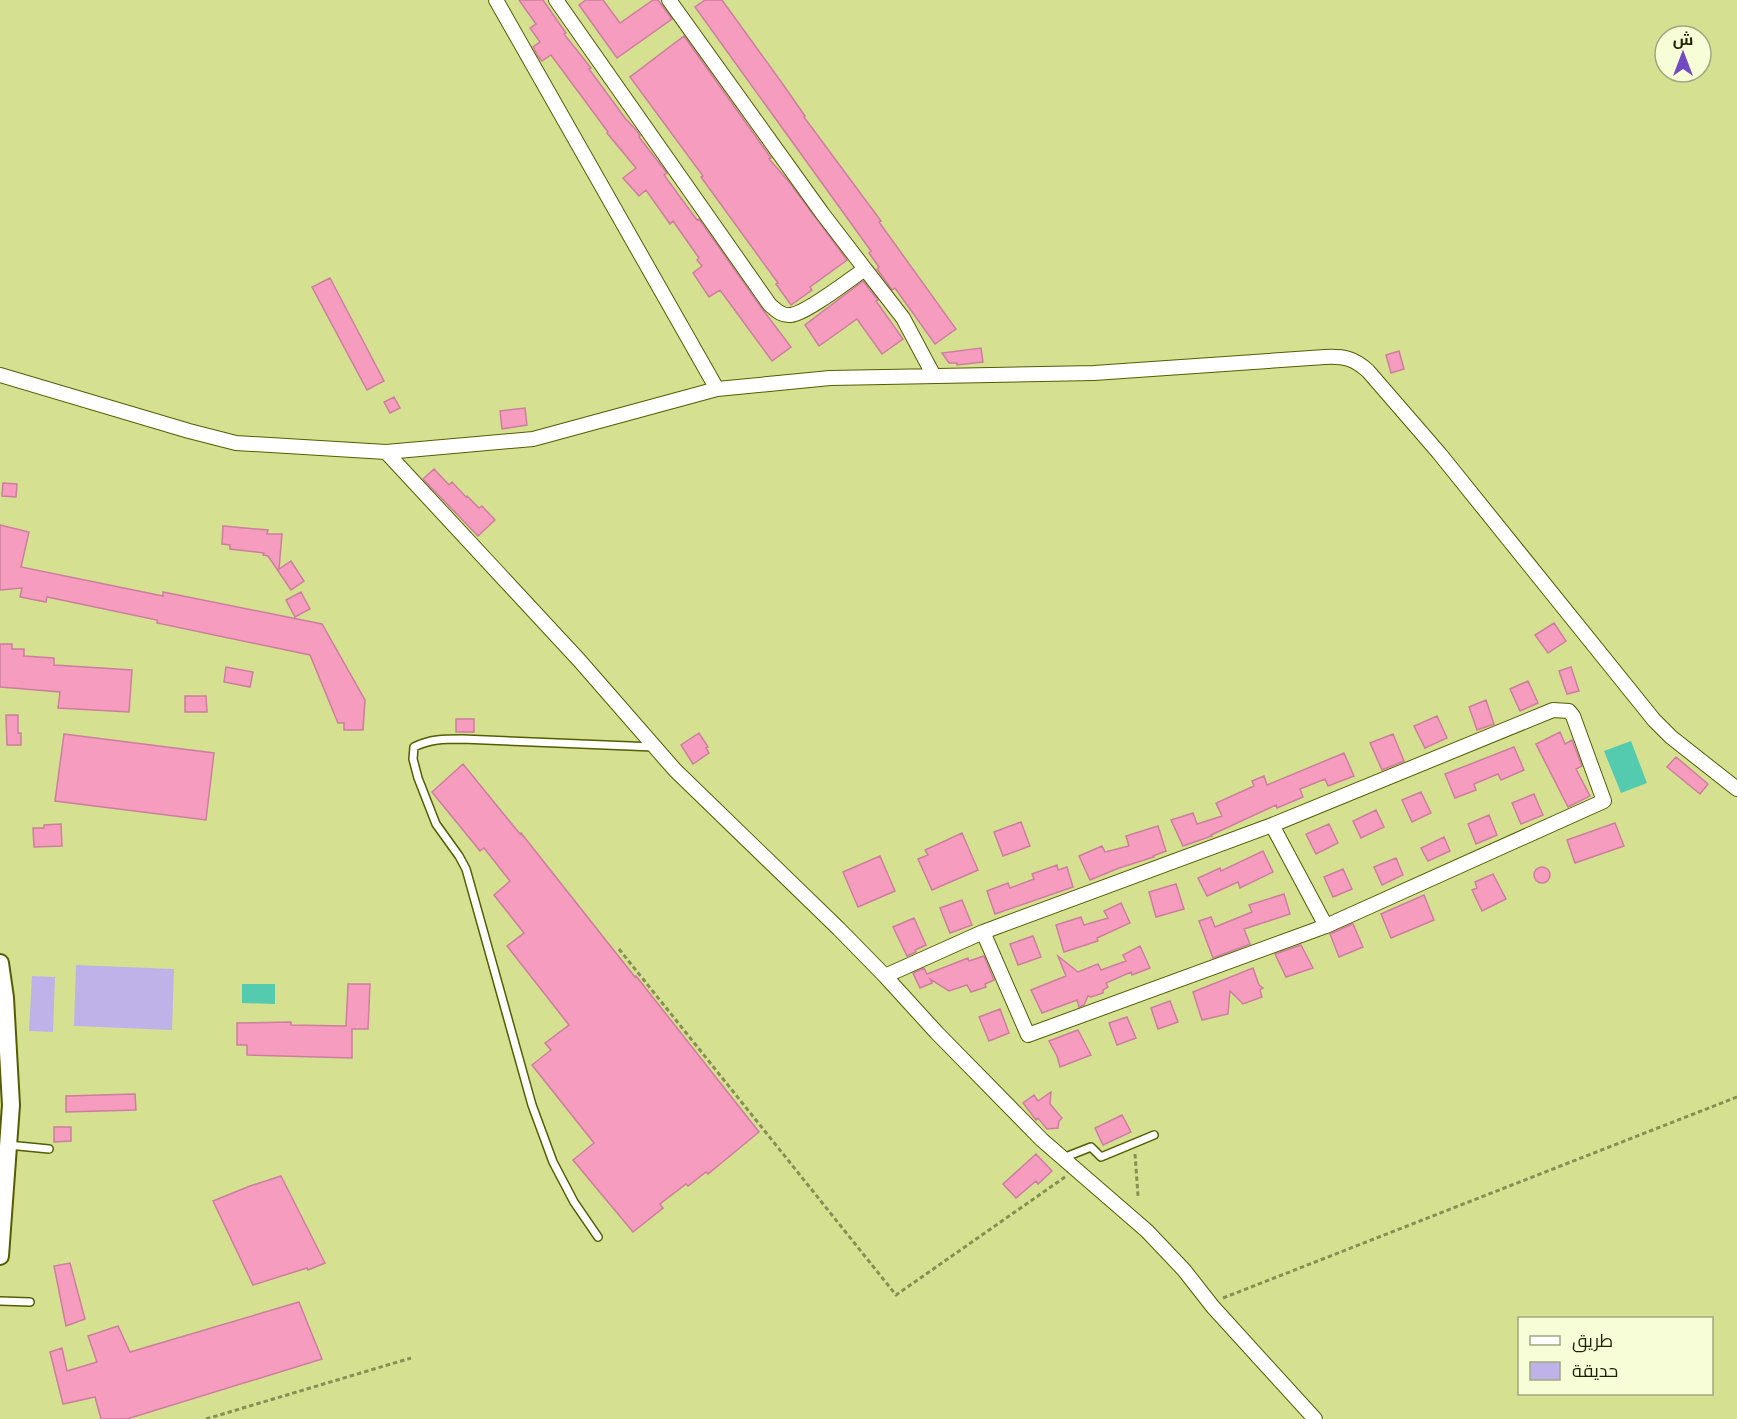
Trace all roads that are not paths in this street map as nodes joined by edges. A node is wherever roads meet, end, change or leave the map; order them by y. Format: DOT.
graph roads {
  1 [pos="496,0"];
  2 [pos="556,0"];
  3 [pos="669,0"];
  4 [pos="865,269"];
  5 [pos="0,375"];
  6 [pos="934,376"];
  7 [pos="717,390"];
  8 [pos="386,452"];
  9 [pos="654,747"];
  10 [pos="1737,789"];
  11 [pos="1272,825"];
  12 [pos="1326,926"];
  13 [pos="983,933"];
  14 [pos="0,963"];
  15 [pos="885,976"];
  16 [pos="1154,1135"];
  17 [pos="8,1145"];
  18 [pos="49,1149"];
  19 [pos="1063,1158"];
  20 [pos="598,1237"];
  21 [pos="0,1256"];
  22 [pos="0,1301"];
  23 [pos="30,1302"];
  24 [pos="1315,1419"];
  1 -- 7 [label="street"];
  2 -- 4 [label="street"];
  3 -- 4 [label="street"];
  4 -- 6 [label="street"];
  5 -- 8 [label="street"];
  6 -- 7 [label="street"];
  6 -- 10 [label="street"];
  7 -- 8 [label="street"];
  8 -- 9 [label="street"];
  9 -- 15 [label="street"];
  9 -- 20 [label="lane"];
  11 -- 12 [label="street"];
  11 -- 12 [label="street"];
  11 -- 13 [label="street"];
  12 -- 13 [label="street"];
  13 -- 15 [label="street"];
  14 -- 17 [label="street"];
  15 -- 19 [label="street"];
  16 -- 19 [label="lane"];
  17 -- 18 [label="lane"];
  17 -- 21 [label="street"];
  19 -- 24 [label="street"];
  22 -- 23 [label="lane"];
}
